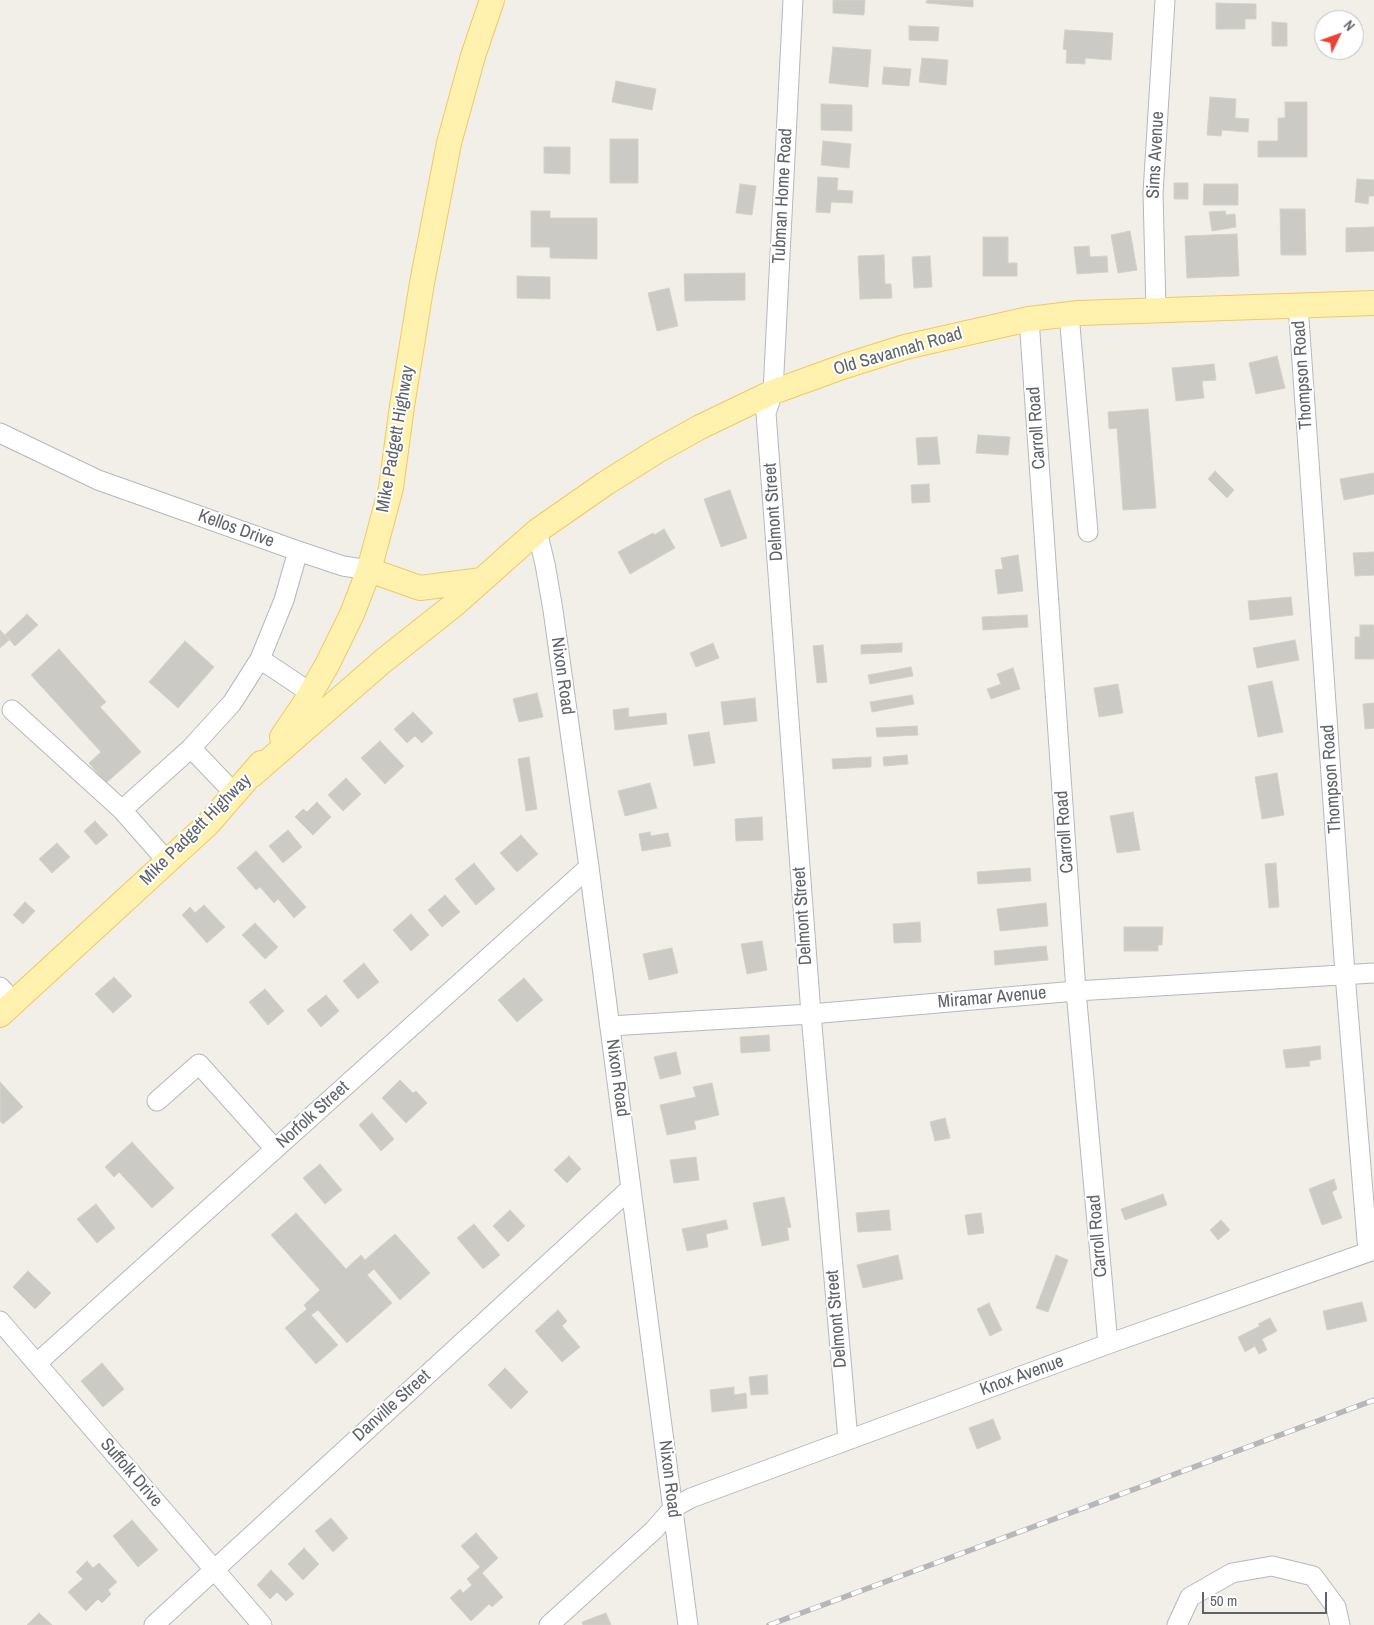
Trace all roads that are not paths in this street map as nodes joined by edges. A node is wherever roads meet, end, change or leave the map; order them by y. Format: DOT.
graph roads {
  1 [pos="492,0"];
  2 [pos="793,0"];
  3 [pos="1165,0"];
  4 [pos="1374,302"];
  5 [pos="1298,305"];
  6 [pos="1156,310"];
  7 [pos="1069,314"];
  8 [pos="1029,319"];
  9 [pos="773,392"];
  10 [pos="0,433"];
  11 [pos="537,532"];
  12 [pos="1088,532"];
  13 [pos="298,551"];
  14 [pos="369,570"];
  15 [pos="482,580"];
  16 [pos="260,658"];
  17 [pos="311,693"];
  18 [pos="12,710"];
  19 [pos="191,748"];
  20 [pos="251,776"];
  21 [pos="235,794"];
  22 [pos="122,810"];
  23 [pos="168,861"];
  24 [pos="589,867"];
  25 [pos="1374,973"];
  26 [pos="1346,974"];
  27 [pos="1076,991"];
  28 [pos="5,1001"];
  29 [pos="811,1014"];
  30 [pos="610,1026"];
  31 [pos="157,1100"];
  32 [pos="275,1149"];
  33 [pos="631,1188"];
  34 [pos="1371,1251"];
  35 [pos="0,1321"];
  36 [pos="1108,1344"];
  37 [pos="37,1363"];
  38 [pos="848,1440"];
  39 [pos="672,1508"];
  40 [pos="214,1569"];
  41 [pos="154,1625"];
  42 [pos="262,1625"];
  43 [pos="549,1625"];
  44 [pos="688,1625"];
  45 [pos="1177,1625"];
  46 [pos="1340,1625"];
  1 -- 14 [label="main road, Mike Padgett Highway"];
  2 -- 9 [label="street, Tubman Home Road"];
  3 -- 6 [label="street, Sims Avenue"];
  4 -- 5 [label="main road, Old Savannah Road"];
  5 -- 6 [label="main road, Old Savannah Road"];
  5 -- 26 [label="street, Thompson Road"];
  6 -- 7 [label="main road, Old Savannah Road"];
  7 -- 8 [label="main road, Old Savannah Road"];
  7 -- 12 [label="street"];
  8 -- 9 [label="main road, Old Savannah Road"];
  8 -- 27 [label="street, Carroll Road"];
  9 -- 11 [label="main road, Old Savannah Road"];
  9 -- 29 [label="street, Delmont Street"];
  10 -- 13 [label="street, Kellos Drive"];
  11 -- 15 [label="main road, Old Savannah Road"];
  11 -- 24 [label="street, Nixon Road"];
  13 -- 14 [label="street, Kellos Drive"];
  13 -- 16 [label="street"];
  14 -- 15 [label="main road, Kellos Drive"];
  14 -- 17 [label="main road, Mike Padgett Highway"];
  15 -- 20 [label="main road, Old Savannah Road"];
  16 -- 17 [label="street"];
  16 -- 19 [label="street"];
  17 -- 20 [label="main road, Mike Padgett Highway"];
  18 -- 22 [label="street"];
  19 -- 21 [label="street"];
  19 -- 22 [label="street"];
  20 -- 21 [label="main road, Mike Padgett Highway"];
  21 -- 23 [label="main road, Mike Padgett Highway"];
  22 -- 23 [label="street"];
  23 -- 28 [label="main road, Mike Padgett Highway"];
  24 -- 30 [label="street, Nixon Road"];
  24 -- 32 [label="street, Norfolk Street"];
  25 -- 26 [label="street, Miramar Avenue"];
  26 -- 27 [label="street, Miramar Avenue"];
  26 -- 34 [label="street, Thompson Road"];
  27 -- 29 [label="street, Miramar Avenue"];
  27 -- 36 [label="street, Carroll Road"];
  29 -- 30 [label="street, Miramar Avenue"];
  29 -- 38 [label="street, Delmont Street"];
  30 -- 33 [label="street, Nixon Road"];
  31 -- 32 [label="street"];
  32 -- 37 [label="street, Norfolk Street"];
  33 -- 39 [label="street, Nixon Road"];
  33 -- 40 [label="street, Danville Street"];
  34 -- 36 [label="street, Knox Avenue"];
  35 -- 37 [label="street, Suffolk Drive"];
  36 -- 38 [label="street, Knox Avenue"];
  37 -- 40 [label="street, Suffolk Drive"];
  38 -- 39 [label="street, Knox Avenue"];
  39 -- 43 [label="street"];
  39 -- 44 [label="street, Nixon Road"];
  40 -- 41 [label="street, Danville Street"];
  40 -- 42 [label="street, Suffolk Drive"];
  45 -- 46 [label="street"];
}
